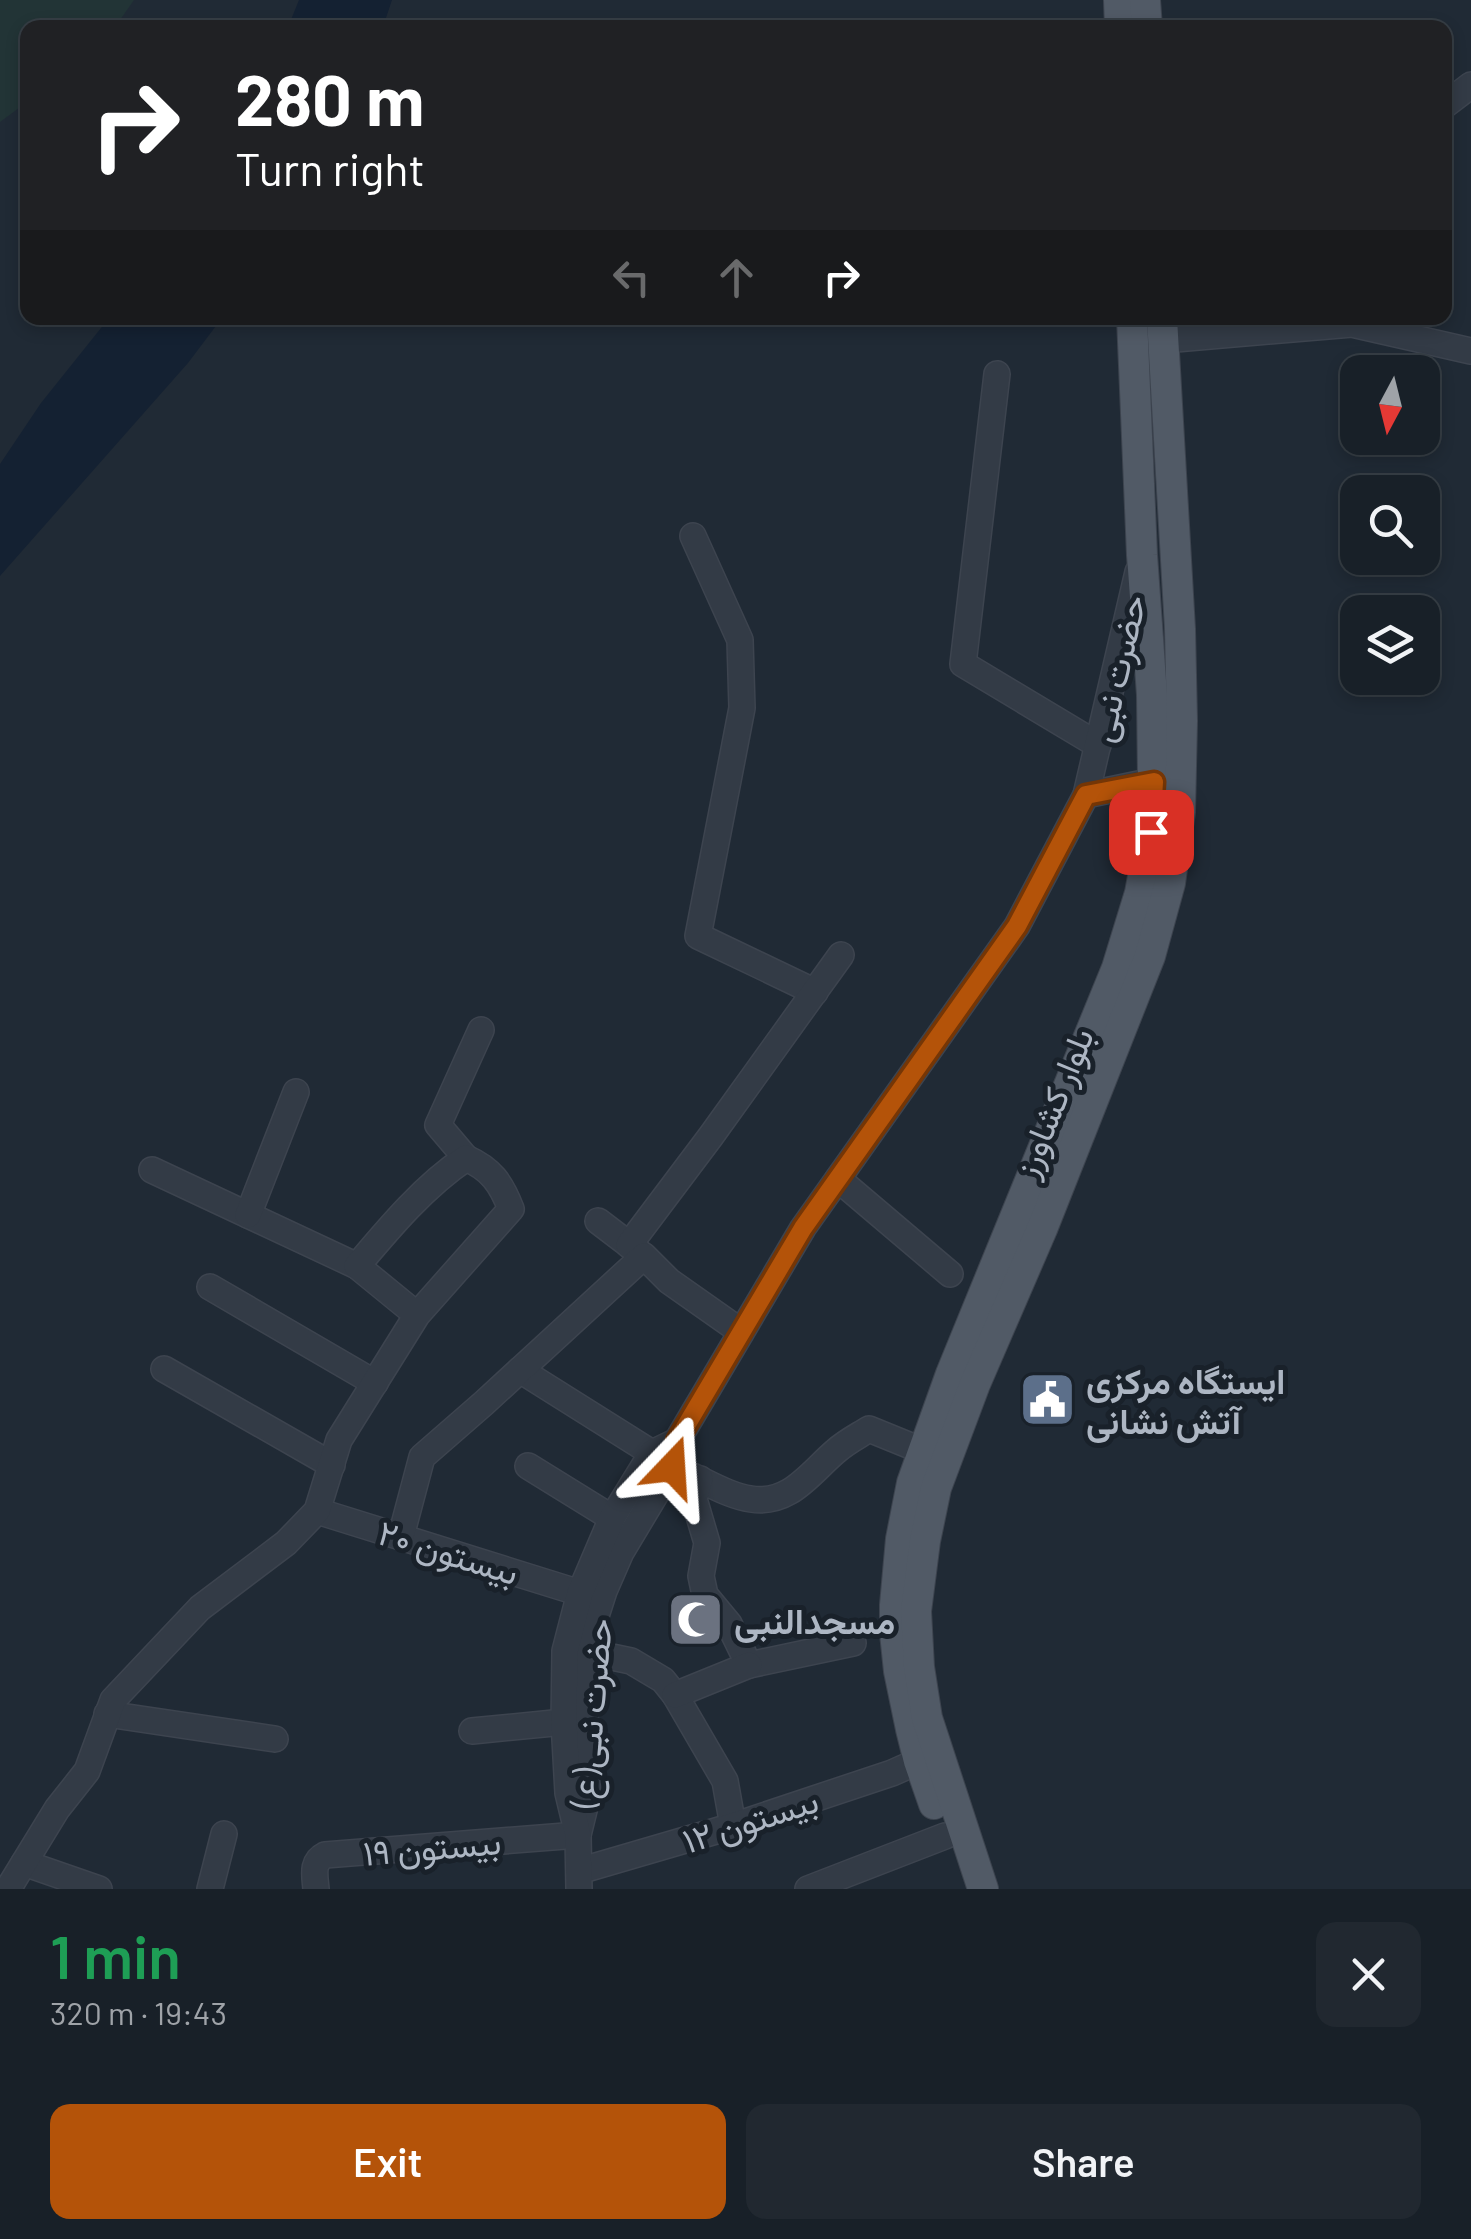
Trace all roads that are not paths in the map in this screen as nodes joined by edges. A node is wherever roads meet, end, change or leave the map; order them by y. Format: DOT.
graph roads {
  1 [pos="1132,325"];
  2 [pos="1314,325"];
  3 [pos="1356,325"];
  4 [pos="1163,329"];
  5 [pos="1471,351"];
  6 [pos="997,374"];
  7 [pos="693,536"];
  8 [pos="1142,555"];
  9 [pos="1098,745"];
  10 [pos="1154,782"];
  11 [pos="1086,795"];
  12 [pos="841,955"];
  13 [pos="815,992"];
  14 [pos="481,1030"];
  15 [pos="296,1092"];
  16 [pos="466,1158"];
  17 [pos="152,1170"];
  18 [pos="838,1178"];
  19 [pos="248,1215"];
  20 [pos="598,1221"];
  21 [pos="636,1250"];
  22 [pos="357,1266"];
  23 [pos="950,1274"];
  24 [pos="210,1288"];
  25 [pos="417,1315"];
  26 [pos="740,1331"];
  27 [pos="164,1369"];
  28 [pos="520,1370"];
  29 [pos="963,1379"];
  30 [pos="375,1383"];
  31 [pos="922,1452"];
  32 [pos="662,1460"];
  33 [pos="332,1465"];
  34 [pos="528,1466"];
  35 [pos="700,1479"];
  36 [pos="317,1511"];
  37 [pos="612,1518"];
  38 [pos="401,1536"];
  39 [pos="580,1593"];
  40 [pos="853,1643"];
  41 [pos="588,1652"];
  42 [pos="749,1666"];
  43 [pos="675,1695"];
  44 [pos="108,1714"];
  45 [pos="564,1722"];
  46 [pos="472,1732"];
  47 [pos="275,1739"];
  48 [pos="919,1761"];
  49 [pos="733,1826"];
  50 [pos="224,1834"];
  51 [pos="578,1834"];
  52 [pos="945,1836"];
  53 [pos="24,1863"];
  54 [pos="579,1880"];
  55 [pos="8,1889"];
  56 [pos="99,1889"];
  57 [pos="210,1889"];
  58 [pos="316,1889"];
  59 [pos="808,1889"];
  60 [pos="962,1889"];
  61 [pos="984,1889"];
  1 -- 8 [label="main road, بلوار کشاورز"];
  2 -- 4 [label="street"];
  3 -- 5 [label="street"];
  4 -- 29 [label="main road, بلوار کشاورز"];
  6 -- 9 [label="street"];
  7 -- 13 [label="street"];
  8 -- 9 [label="street, حضرت نبی"];
  8 -- 10 [label="main road, بلوار کشاورز"];
  9 -- 11 [label="street, حضرت نبی"];
  10 -- 11 [label="street"];
  10 -- 29 [label="main road, بلوار کشاورز"];
  11 -- 18 [label="street, حضرت نبی"];
  12 -- 13 [label="street"];
  13 -- 21 [label="street"];
  14 -- 16 [label="street"];
  15 -- 19 [label="street"];
  16 -- 22 [label="street"];
  16 -- 25 [label="street"];
  17 -- 19 [label="street"];
  18 -- 23 [label="street"];
  18 -- 26 [label="street, حضرت نبی"];
  19 -- 22 [label="street"];
  20 -- 21 [label="street"];
  21 -- 26 [label="street"];
  21 -- 28 [label="street"];
  22 -- 25 [label="street"];
  24 -- 30 [label="street"];
  25 -- 30 [label="street"];
  26 -- 32 [label="street, حضرت نبی"];
  27 -- 33 [label="street"];
  28 -- 32 [label="street"];
  28 -- 38 [label="street"];
  29 -- 31 [label="main road, بلوار کشاورز"];
  29 -- 61 [label="main road, بلوار کشاورز"];
  30 -- 33 [label="street"];
  31 -- 35 [label="street"];
  31 -- 48 [label="main road, بلوار کشاورز"];
  32 -- 35 [label="street"];
  32 -- 37 [label="street, حضرت نبی(ع)"];
  32 -- 41 [label="street, حضرت نبی(ع)"];
  33 -- 36 [label="street"];
  34 -- 37 [label="street"];
  35 -- 42 [label="street"];
  36 -- 38 [label="street, بیستون ۲۰"];
  36 -- 44 [label="street"];
  37 -- 39 [label="street, حضرت نبی(ع)"];
  38 -- 39 [label="street, بیستون ۲۰"];
  39 -- 45 [label="street, حضرت نبی(ع)"];
  40 -- 42 [label="street"];
  41 -- 43 [label="street"];
  41 -- 51 [label="street, حضرت نبی(ع)"];
  42 -- 43 [label="street"];
  43 -- 49 [label="street"];
  44 -- 47 [label="street"];
  44 -- 53 [label="street"];
  45 -- 46 [label="street"];
  45 -- 51 [label="street, حضرت نبی(ع)"];
  48 -- 49 [label="street, بیستون ۱۲"];
  48 -- 52 [label="main road, بلوار کشاورز"];
  49 -- 54 [label="street, بیستون ۱۲"];
  50 -- 57 [label="street"];
  51 -- 54 [label="street, حضرت نبی(ع)"];
  51 -- 58 [label="street, بیستون ۱۹"];
  52 -- 59 [label="street"];
  52 -- 60 [label="main road, بلوار کشاورز"];
  53 -- 55 [label="street"];
  53 -- 56 [label="street"];
}
